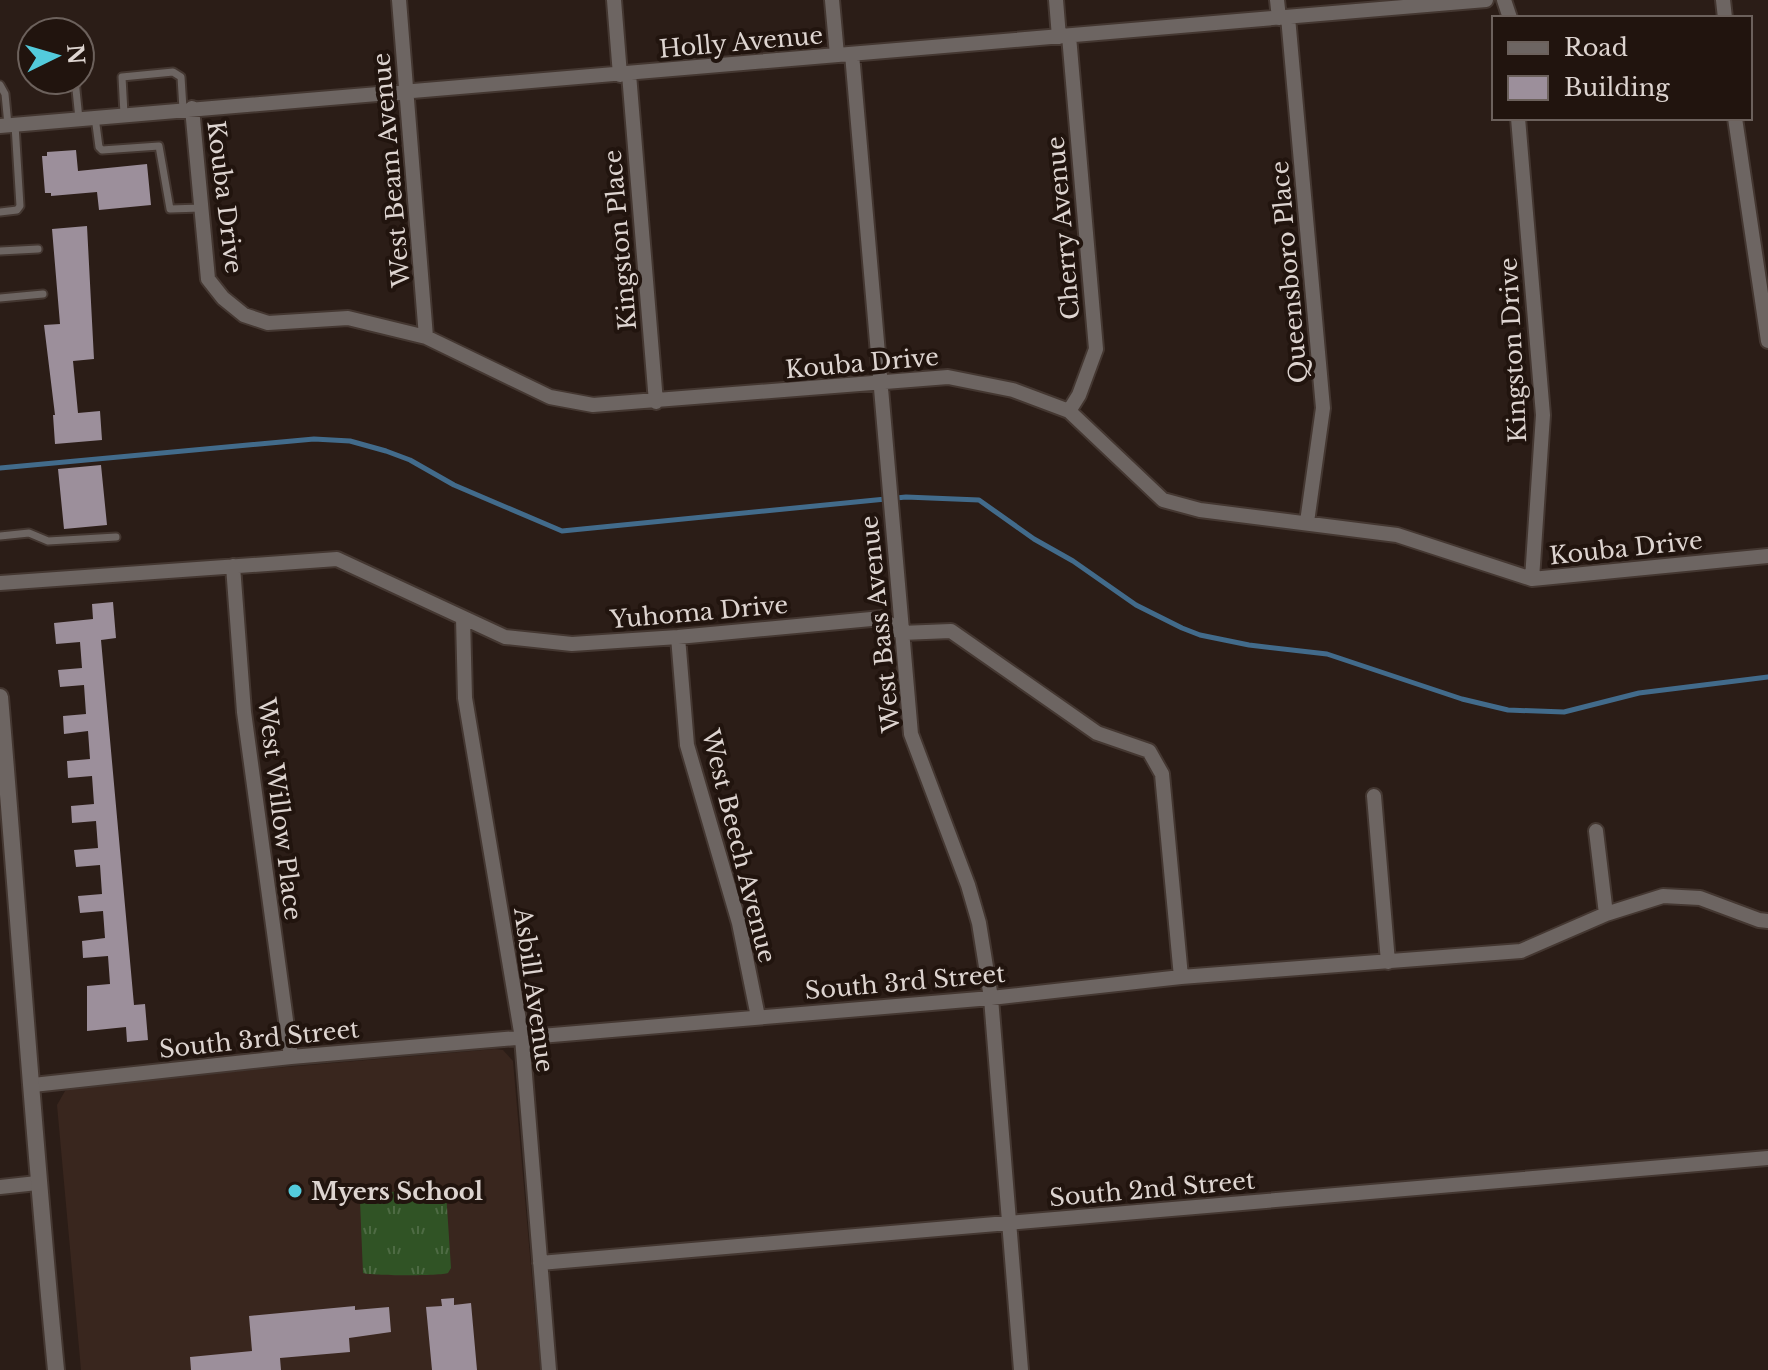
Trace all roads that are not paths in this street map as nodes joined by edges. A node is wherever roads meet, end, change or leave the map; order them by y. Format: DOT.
graph roads {
  1 [pos="399,0"];
  2 [pos="614,0"];
  3 [pos="832,0"];
  4 [pos="1056,0"];
  5 [pos="1277,0"];
  6 [pos="1486,0"];
  7 [pos="1283,17"];
  8 [pos="1064,36"];
  9 [pos="844,55"];
  10 [pos="624,74"];
  11 [pos="0,85"];
  12 [pos="407,89"];
  13 [pos="77,96"];
  14 [pos="188,109"];
  15 [pos="124,114"];
  16 [pos="95,117"];
  17 [pos="79,119"];
  18 [pos="1518,120"];
  19 [pos="1735,120"];
  20 [pos="7,125"];
  21 [pos="201,208"];
  22 [pos="0,212"];
  23 [pos="38,249"];
  24 [pos="0,251"];
  25 [pos="43,294"];
  26 [pos="0,298"];
  27 [pos="426,337"];
  28 [pos="1768,341"];
  29 [pos="881,382"];
  30 [pos="656,402"];
  31 [pos="1069,411"];
  32 [pos="1307,522"];
  33 [pos="0,536"];
  34 [pos="116,537"];
  35 [pos="1768,556"];
  36 [pos="233,566"];
  37 [pos="1532,579"];
  38 [pos="0,583"];
  39 [pos="463,618"];
  40 [pos="901,633"];
  41 [pos="678,637"];
  42 [pos="0,697"];
  43 [pos="2,755"];
  44 [pos="1374,796"];
  45 [pos="1596,831"];
  46 [pos="1606,914"];
  47 [pos="1768,921"];
  48 [pos="1388,962"];
  49 [pos="1181,977"];
  50 [pos="991,998"];
  51 [pos="758,1017"];
  52 [pos="522,1038"];
  53 [pos="291,1057"];
  54 [pos="33,1085"];
  55 [pos="1768,1158"];
  56 [pos="37,1183"];
  57 [pos="0,1187"];
  58 [pos="1010,1223"];
  59 [pos="540,1263"];
  60 [pos="56,1370"];
  61 [pos="549,1370"];
  62 [pos="1021,1370"];
  1 -- 12 [label="street, West Beam Avenue"];
  2 -- 10 [label="street, Kingston Place"];
  3 -- 9 [label="street, West Bass Avenue"];
  4 -- 8 [label="street, Cherry Avenue"];
  5 -- 7 [label="street, Queensboro Place"];
  6 -- 7 [label="street, Holly Avenue"];
  7 -- 8 [label="street, Holly Avenue"];
  7 -- 32 [label="street, Queensboro Place"];
  8 -- 9 [label="street, Holly Avenue"];
  8 -- 31 [label="street, Cherry Avenue"];
  9 -- 10 [label="street, Holly Avenue"];
  9 -- 29 [label="street, West Bass Avenue"];
  10 -- 12 [label="street, Holly Avenue"];
  10 -- 30 [label="street, Kingston Place"];
  11 -- 20 [label="lane"];
  12 -- 14 [label="street, Holly Avenue"];
  12 -- 27 [label="street, West Beam Avenue"];
  13 -- 17 [label="lane"];
  14 -- 15 [label="street, Holly Avenue"];
  14 -- 15 [label="lane"];
  14 -- 21 [label="street, Kouba Drive"];
  15 -- 16 [label="street, Holly Avenue"];
  16 -- 17 [label="street, Holly Avenue"];
  16 -- 21 [label="lane"];
  17 -- 20 [label="street, Holly Avenue"];
  18 -- 37 [label="street, Kingston Drive"];
  19 -- 28 [label="street"];
  20 -- 22 [label="lane"];
  21 -- 27 [label="street, Kouba Drive"];
  23 -- 24 [label="lane"];
  25 -- 26 [label="lane"];
  27 -- 30 [label="street, Kouba Drive"];
  29 -- 30 [label="street, Kouba Drive"];
  29 -- 31 [label="street, Kouba Drive"];
  29 -- 40 [label="street, West Bass Avenue"];
  31 -- 32 [label="street, Kouba Drive"];
  32 -- 37 [label="street, Kouba Drive"];
  33 -- 34 [label="lane"];
  35 -- 37 [label="street, Kouba Drive"];
  36 -- 38 [label="street, Yuhoma Drive"];
  36 -- 39 [label="street, Yuhoma Drive"];
  36 -- 53 [label="street, West Willow Place"];
  39 -- 41 [label="street, Yuhoma Drive"];
  39 -- 52 [label="street, Asbill Avenue"];
  40 -- 41 [label="street, Yuhoma Drive"];
  40 -- 49 [label="street, Yuhoma Drive"];
  40 -- 50 [label="street, West Bass Avenue"];
  41 -- 51 [label="street, West Beech Avenue"];
  42 -- 43 [label="street"];
  43 -- 54 [label="street"];
  44 -- 48 [label="street"];
  45 -- 46 [label="street"];
  46 -- 47 [label="street, South 3rd Street"];
  46 -- 48 [label="street, South 3rd Street"];
  48 -- 49 [label="street, South 3rd Street"];
  49 -- 50 [label="street, South 3rd Street"];
  50 -- 51 [label="street, South 3rd Street"];
  50 -- 58 [label="street, West Bass Avenue"];
  51 -- 52 [label="street, South 3rd Street"];
  52 -- 53 [label="street, South 3rd Street"];
  52 -- 59 [label="street, Asbill Avenue"];
  53 -- 54 [label="street, South 3rd Street"];
  54 -- 56 [label="street"];
  55 -- 58 [label="street, South 2nd Street"];
  56 -- 57 [label="street"];
  56 -- 60 [label="street"];
  58 -- 59 [label="street, South 2nd Street"];
  58 -- 62 [label="street, West Bass Avenue"];
  59 -- 61 [label="street, Asbill Avenue"];
}
